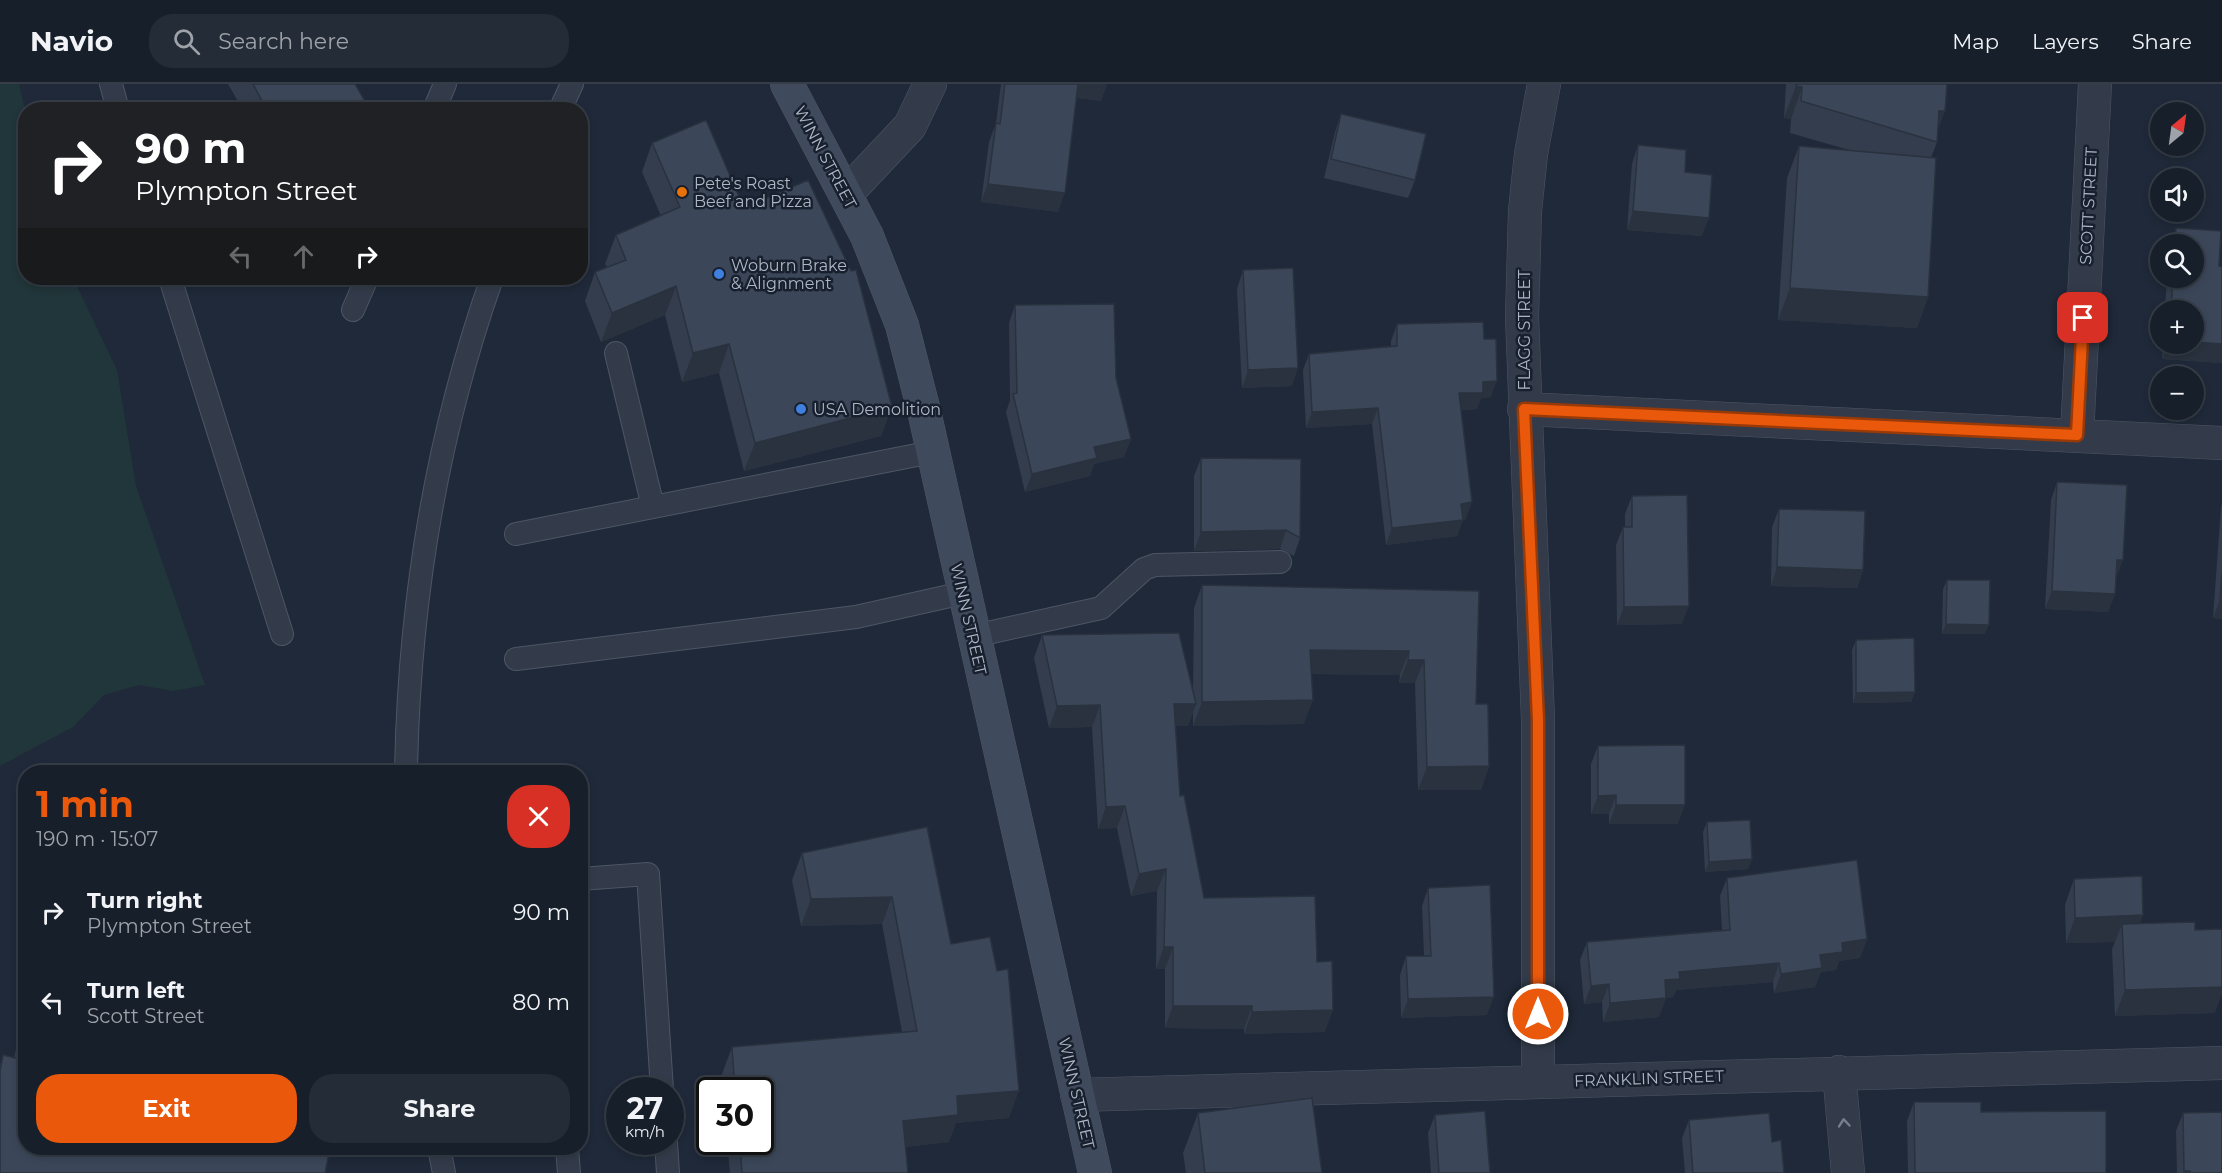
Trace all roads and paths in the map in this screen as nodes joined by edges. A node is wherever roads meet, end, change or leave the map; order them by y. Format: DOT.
graph roads {
  1 [pos="111,84"];
  2 [pos="445,84"];
  3 [pos="572,84"];
  4 [pos="788,84"];
  5 [pos="930,84"];
  6 [pos="1544,84"];
  7 [pos="2095,84"];
  8 [pos="116,102"];
  9 [pos="438,102"];
  10 [pos="564,102"];
  11 [pos="847,193"];
  12 [pos="172,285"];
  13 [pos="364,285"];
  14 [pos="490,285"];
  15 [pos="353,310"];
  16 [pos="616,353"];
  17 [pos="1524,409"];
  18 [pos="2077,435"];
  19 [pos="2222,443"];
  20 [pos="932,452"];
  21 [pos="653,507"];
  22 [pos="516,534"];
  23 [pos="1280,562"];
  24 [pos="963,593"];
  25 [pos="282,634"];
  26 [pos="974,636"];
  27 [pos="516,659"];
  28 [pos="406,765"];
  29 [pos="588,878"];
  30 [pos="2222,1063"];
  31 [pos="1839,1072"];
  32 [pos="661,1077"];
  33 [pos="1538,1082"];
  34 [pos="1077,1095"];
  35 [pos="440,1155"];
  36 [pos="568,1155"];
  37 [pos="667,1155"];
  38 [pos="444,1173"];
  39 [pos="569,1173"];
  40 [pos="668,1173"];
  41 [pos="1095,1173"];
  42 [pos="1848,1173"];
  1 -- 8 [label="lane"];
  2 -- 9 [label="lane"];
  3 -- 10 [label="lane"];
  4 -- 11 [label="main road, WINN STREET"];
  5 -- 11 [label="street"];
  6 -- 17 [label="street, FLAGG STREET"];
  7 -- 18 [label="street, SCOTT STREET"];
  11 -- 20 [label="main road, WINN STREET"];
  12 -- 25 [label="lane"];
  13 -- 15 [label="lane"];
  14 -- 28 [label="lane"];
  16 -- 21 [label="lane"];
  17 -- 18 [label="street"];
  17 -- 33 [label="street, FLAGG STREET"];
  18 -- 19 [label="street"];
  20 -- 21 [label="lane"];
  20 -- 24 [label="main road, WINN STREET"];
  21 -- 22 [label="lane"];
  23 -- 26 [label="lane"];
  24 -- 26 [label="main road, WINN STREET"];
  24 -- 27 [label="lane"];
  26 -- 34 [label="main road, WINN STREET"];
  29 -- 32 [label="lane"];
  30 -- 31 [label="street, FRANKLIN STREET"];
  31 -- 33 [label="street, FRANKLIN STREET"];
  42 -- 31 [label="street, one-way"];
  33 -- 34 [label="street, FRANKLIN STREET"];
  34 -- 41 [label="main road, WINN STREET"];
  35 -- 38 [label="lane"];
  36 -- 39 [label="lane"];
  37 -- 40 [label="lane"];
}
